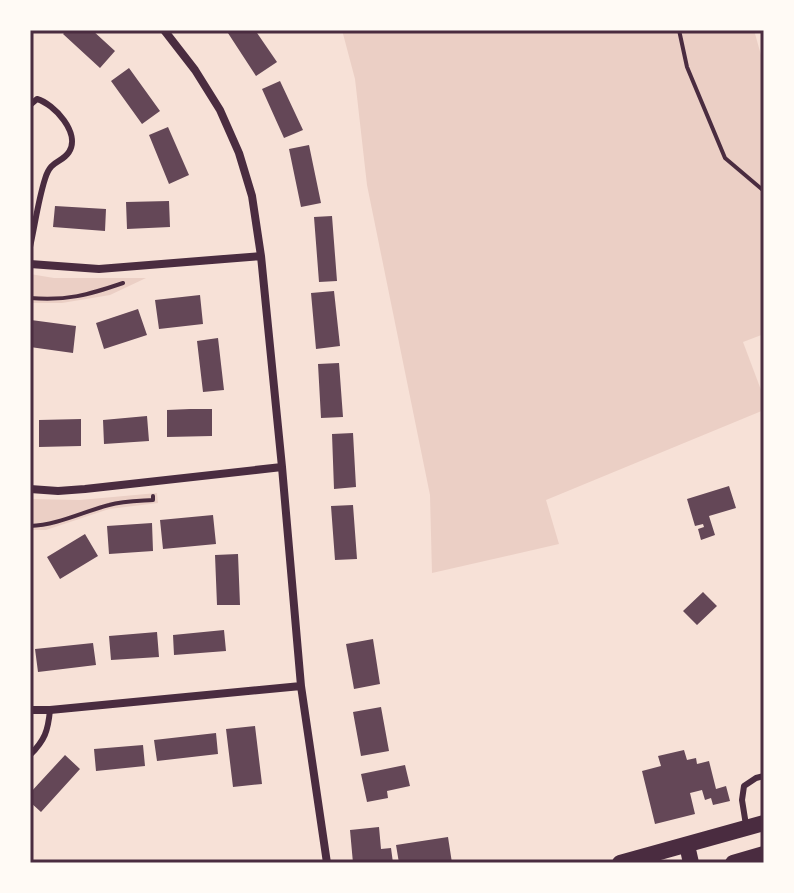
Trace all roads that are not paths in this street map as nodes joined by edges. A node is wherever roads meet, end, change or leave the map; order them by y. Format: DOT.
graph roads {
  1 [pos="164,30"];
  2 [pos="30,105"];
  3 [pos="30,247"];
  4 [pos="261,256"];
  5 [pos="30,264"];
  6 [pos="282,467"];
  7 [pos="30,489"];
  8 [pos="301,686"];
  9 [pos="30,710"];
  10 [pos="50,710"];
  11 [pos="30,755"];
  12 [pos="764,776"];
  13 [pos="764,823"];
  14 [pos="746,829"];
  15 [pos="687,845"];
  16 [pos="764,854"];
  17 [pos="327,863"];
  18 [pos="620,863"];
  19 [pos="691,863"];
  20 [pos="733,863"];
  1 -- 4 [label="street"];
  2 -- 3 [label="lane"];
  4 -- 5 [label="street"];
  4 -- 6 [label="street"];
  6 -- 7 [label="street"];
  6 -- 8 [label="street"];
  8 -- 10 [label="street"];
  8 -- 17 [label="street"];
  9 -- 10 [label="street"];
  10 -- 11 [label="lane"];
  12 -- 14 [label="lane"];
  13 -- 14 [label="main road"];
  14 -- 15 [label="main road"];
  15 -- 18 [label="main road"];
  15 -- 19 [label="main road"];
  16 -- 20 [label="main road"];
}
